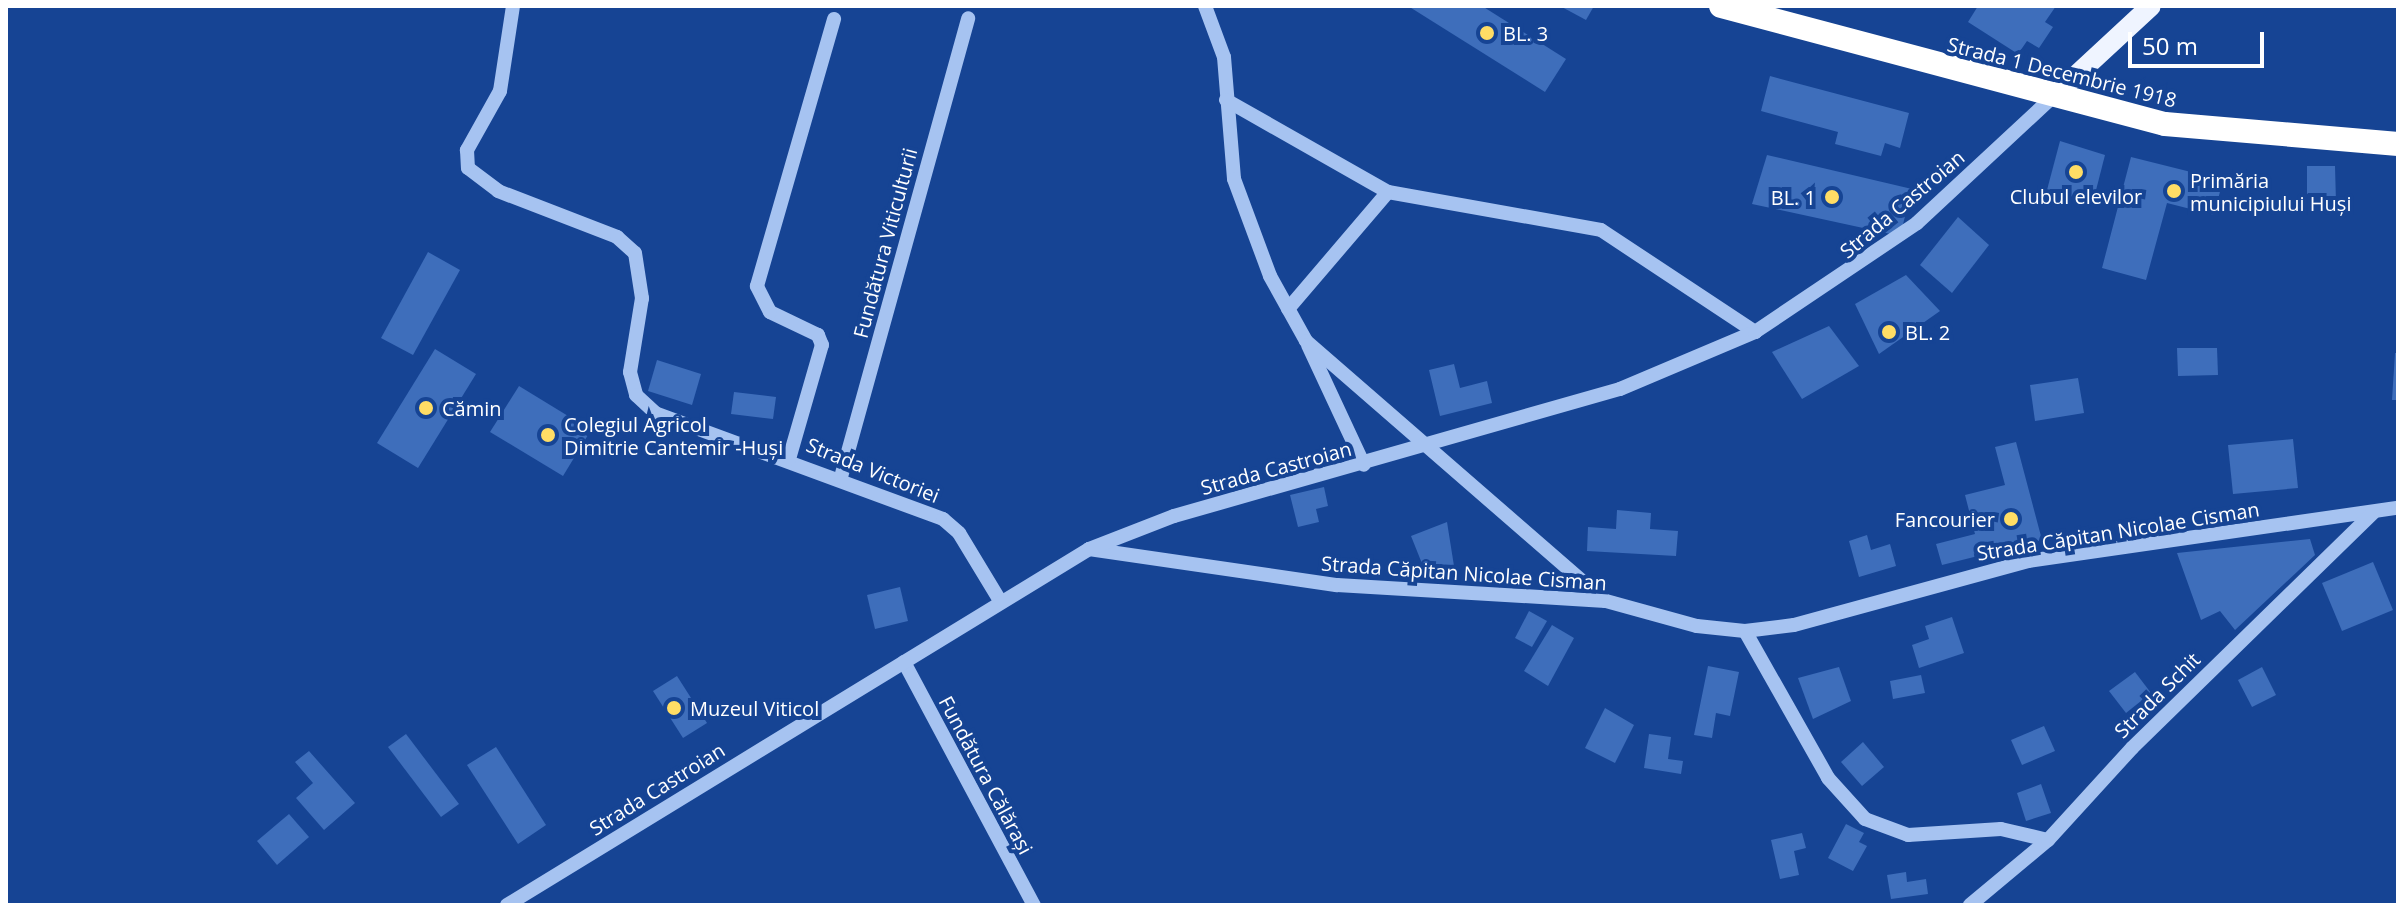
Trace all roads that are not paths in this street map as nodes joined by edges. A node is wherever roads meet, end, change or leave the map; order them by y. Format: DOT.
graph roads {
  1 [pos="513,6"];
  2 [pos="1205,6"];
  3 [pos="1721,6"];
  4 [pos="2151,6"];
  5 [pos="968,18"];
  6 [pos="834,19"];
  7 [pos="2056,94"];
  8 [pos="1226,100"];
  9 [pos="2398,144"];
  10 [pos="1388,192"];
  11 [pos="1288,309"];
  12 [pos="1755,332"];
  13 [pos="1306,341"];
  14 [pos="1434,448"];
  15 [pos="789,459"];
  16 [pos="1364,465"];
  17 [pos="841,477"];
  18 [pos="2398,508"];
  19 [pos="2373,513"];
  20 [pos="1089,549"];
  21 [pos="999,599"];
  22 [pos="1606,601"];
  23 [pos="1745,631"];
  24 [pos="904,662"];
  25 [pos="2048,840"];
  26 [pos="507,905"];
  27 [pos="1034,905"];
  28 [pos="1970,905"];
  1 -- 15 [label="street, Strada Victoriei"];
  2 -- 8 [label="street"];
  3 -- 7 [label="highway, Strada 1 Decembrie 1918"];
  4 -- 7 [label="main road"];
  5 -- 17 [label="street, Fundătura Viticulturii"];
  6 -- 15 [label="street"];
  7 -- 9 [label="highway, Strada 1 Decembrie 1918"];
  7 -- 12 [label="street, Strada Castroian"];
  8 -- 10 [label="street"];
  8 -- 11 [label="street"];
  10 -- 11 [label="street"];
  10 -- 12 [label="street"];
  11 -- 13 [label="street"];
  12 -- 14 [label="street, Strada Castroian"];
  13 -- 14 [label="street"];
  13 -- 16 [label="street"];
  14 -- 16 [label="street, Strada Castroian"];
  14 -- 22 [label="street"];
  15 -- 17 [label="street, Strada Victoriei"];
  16 -- 20 [label="street, Strada Castroian"];
  17 -- 21 [label="street, Strada Victoriei"];
  18 -- 19 [label="street, Strada Căpitan Nicolae Cisman"];
  19 -- 23 [label="street, Strada Căpitan Nicolae Cisman"];
  19 -- 25 [label="street, Strada Schit"];
  20 -- 21 [label="street, Strada Castroian"];
  20 -- 22 [label="street, Strada Căpitan Nicolae Cisman"];
  21 -- 24 [label="street, Strada Castroian"];
  22 -- 23 [label="street, Strada Căpitan Nicolae Cisman"];
  23 -- 25 [label="street"];
  24 -- 26 [label="street, Strada Castroian"];
  24 -- 27 [label="street, Fundătura Călărași"];
  25 -- 28 [label="street, Strada Schit"];
}
